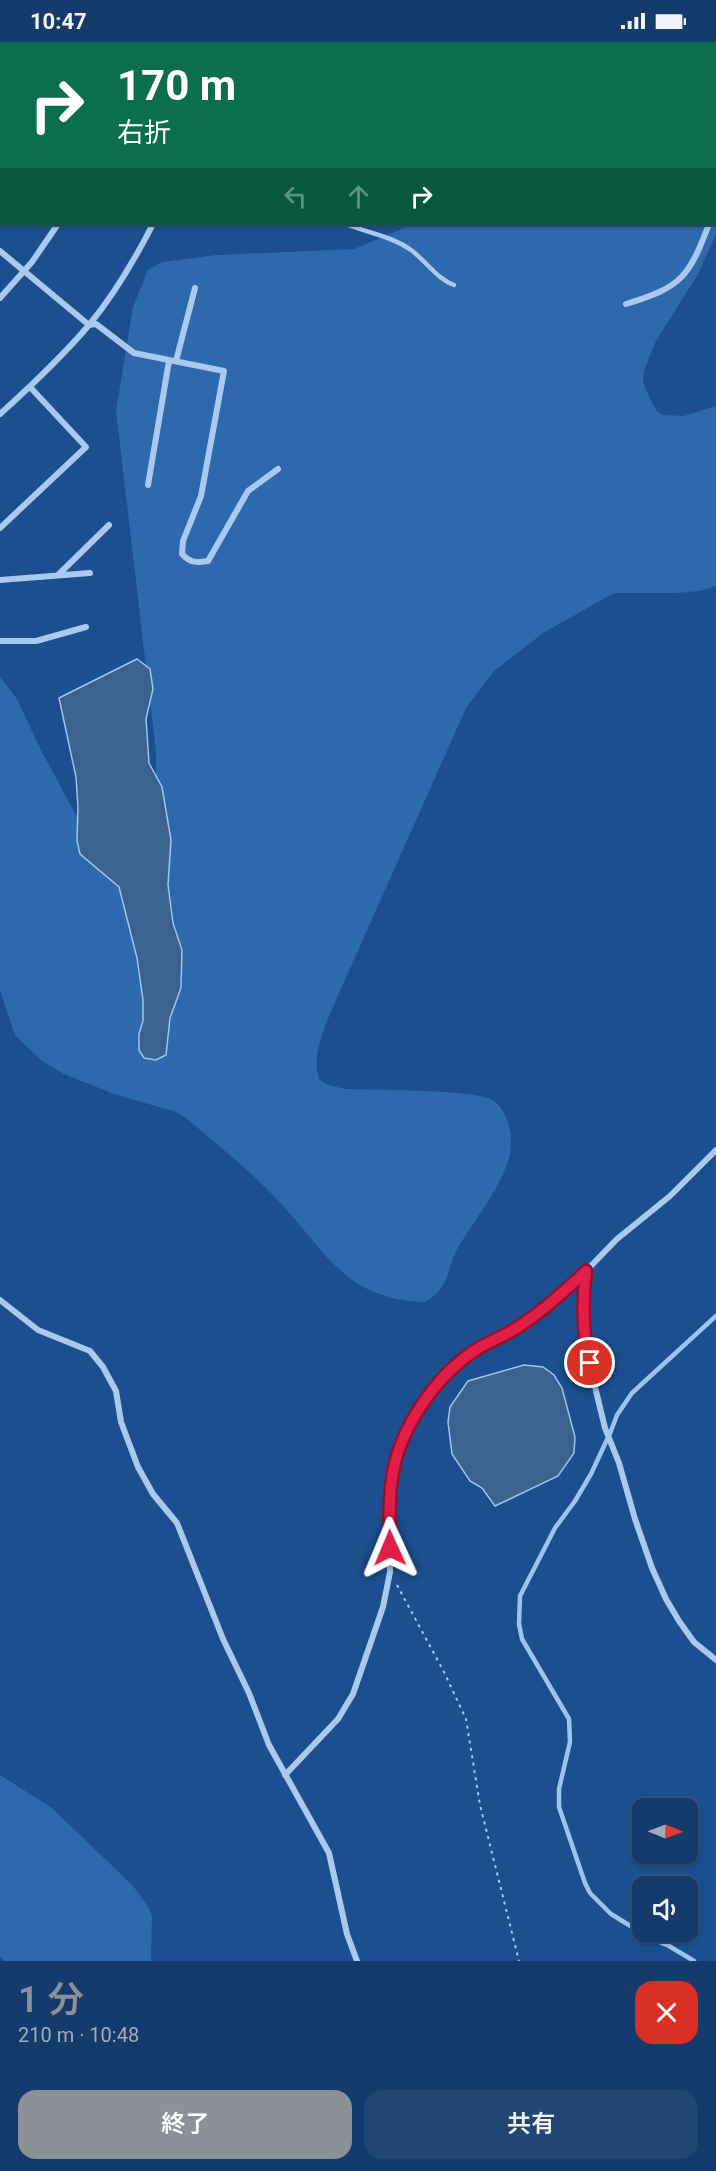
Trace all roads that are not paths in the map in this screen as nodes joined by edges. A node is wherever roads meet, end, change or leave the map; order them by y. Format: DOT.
graph roads {
  1 [pos="57,225"];
  2 [pos="152,225"];
  3 [pos="349,225"];
  4 [pos="709,225"];
  5 [pos="0,251"];
  6 [pos="24,271"];
  7 [pos="454,285"];
  8 [pos="195,288"];
  9 [pos="0,298"];
  10 [pos="627,304"];
  11 [pos="89,325"];
  12 [pos="172,361"];
  13 [pos="30,387"];
  14 [pos="0,414"];
  15 [pos="278,469"];
  16 [pos="148,485"];
  17 [pos="109,525"];
  18 [pos="0,528"];
  19 [pos="90,573"];
  20 [pos="58,576"];
  21 [pos="0,580"];
  22 [pos="86,627"];
  23 [pos="0,640"];
  24 [pos="716,1150"];
  25 [pos="586,1271"];
  26 [pos="0,1300"];
  27 [pos="716,1660"];
  28 [pos="285,1775"];
  29 [pos="357,1961"];
  1 -- 6 [label="street"];
  2 -- 11 [label="street"];
  3 -- 7 [label="lane"];
  4 -- 10 [label="street"];
  5 -- 6 [label="street"];
  6 -- 9 [label="street"];
  6 -- 11 [label="street"];
  8 -- 12 [label="street"];
  11 -- 12 [label="street"];
  11 -- 13 [label="street"];
  12 -- 15 [label="street"];
  12 -- 16 [label="street"];
  13 -- 14 [label="street"];
  13 -- 18 [label="street"];
  17 -- 20 [label="street"];
  19 -- 20 [label="street"];
  20 -- 21 [label="street"];
  22 -- 23 [label="street"];
  24 -- 25 [label="street"];
  25 -- 27 [label="street"];
  25 -- 28 [label="street"];
  26 -- 28 [label="street"];
  28 -- 29 [label="street"];
}
